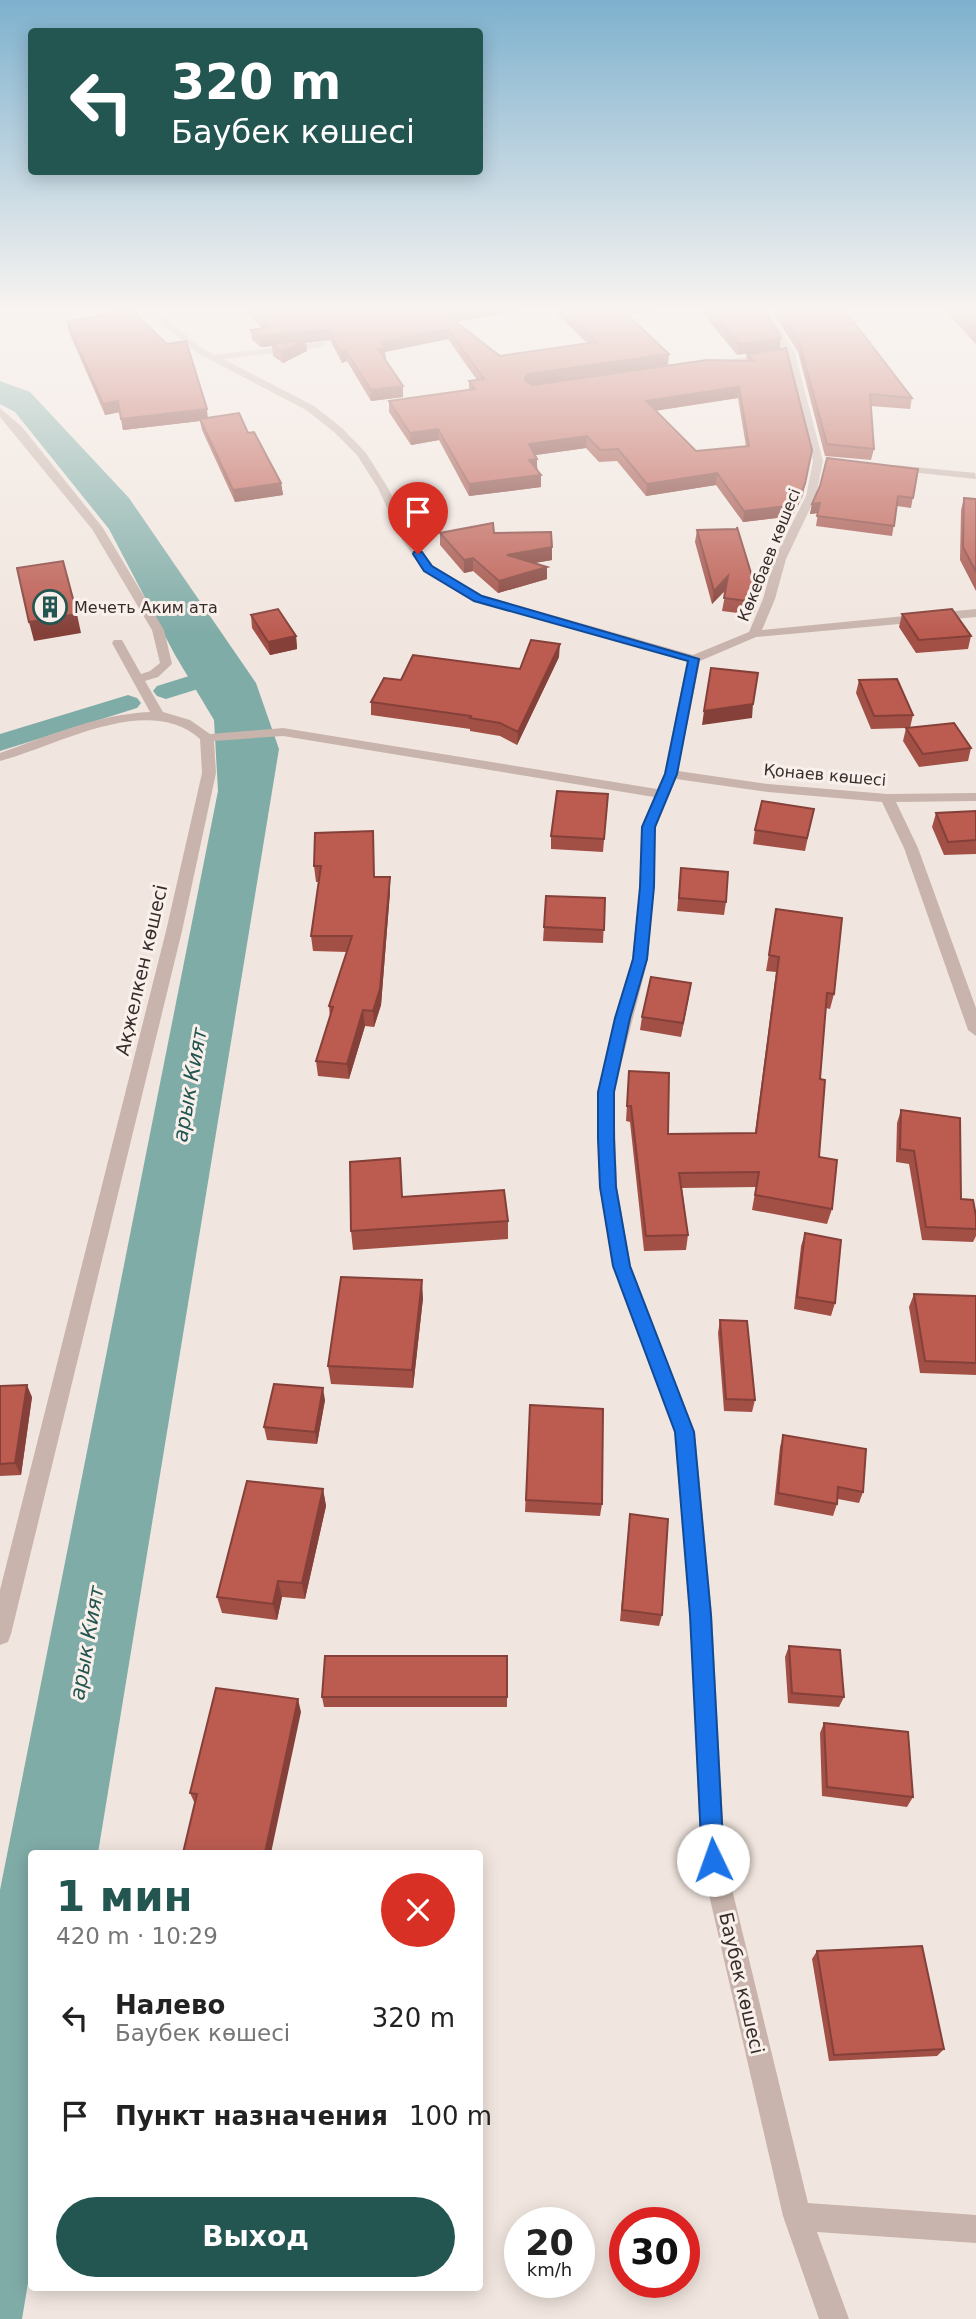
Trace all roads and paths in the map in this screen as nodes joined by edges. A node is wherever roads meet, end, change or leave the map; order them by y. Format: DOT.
graph roads {
  1 [pos="5,416"];
  2 [pos="320,416"];
  3 [pos="806,416"];
  4 [pos="818,461"];
  5 [pos="831,462"];
  6 [pos="883,467"];
  7 [pos="975,476"];
  8 [pos="976,613"];
  9 [pos="754,634"];
  10 [pos="118,643"];
  11 [pos="694,659"];
  12 [pos="137,680"];
  13 [pos="158,716"];
  14 [pos="209,738"];
  15 [pos="0,757"];
  16 [pos="671,774"];
  17 [pos="660,794"];
  18 [pos="976,797"];
  19 [pos="887,798"];
  20 [pos="976,1030"];
  21 [pos="0,1634"];
  22 [pos="797,2216"];
  23 [pos="976,2229"];
  24 [pos="834,2319"];
  1 -- 12 [label="street"];
  2 -- 11 [label="street"];
  3 -- 4 [label="street, Көкебаев көшесі"];
  4 -- 5 [label="street"];
  4 -- 9 [label="street, Көкебаев көшесі"];
  6 -- 7 [label="street"];
  8 -- 9 [label="street"];
  9 -- 11 [label="street, Көкебаев көшесі"];
  10 -- 12 [label="street"];
  11 -- 16 [label="street, Баубек көшесі"];
  12 -- 13 [label="street"];
  13 -- 14 [label="street"];
  13 -- 15 [label="street"];
  14 -- 17 [label="street"];
  14 -- 21 [label="street, Ақжелкен көшесі"];
  16 -- 17 [label="street, Баубек көшесі"];
  16 -- 19 [label="street, Қонаев көшесі"];
  17 -- 22 [label="street, Баубек көшесі"];
  18 -- 19 [label="street, Қонаев көшесі"];
  19 -- 20 [label="street"];
  22 -- 23 [label="street"];
  22 -- 24 [label="street, Баубек көшесі"];
}
